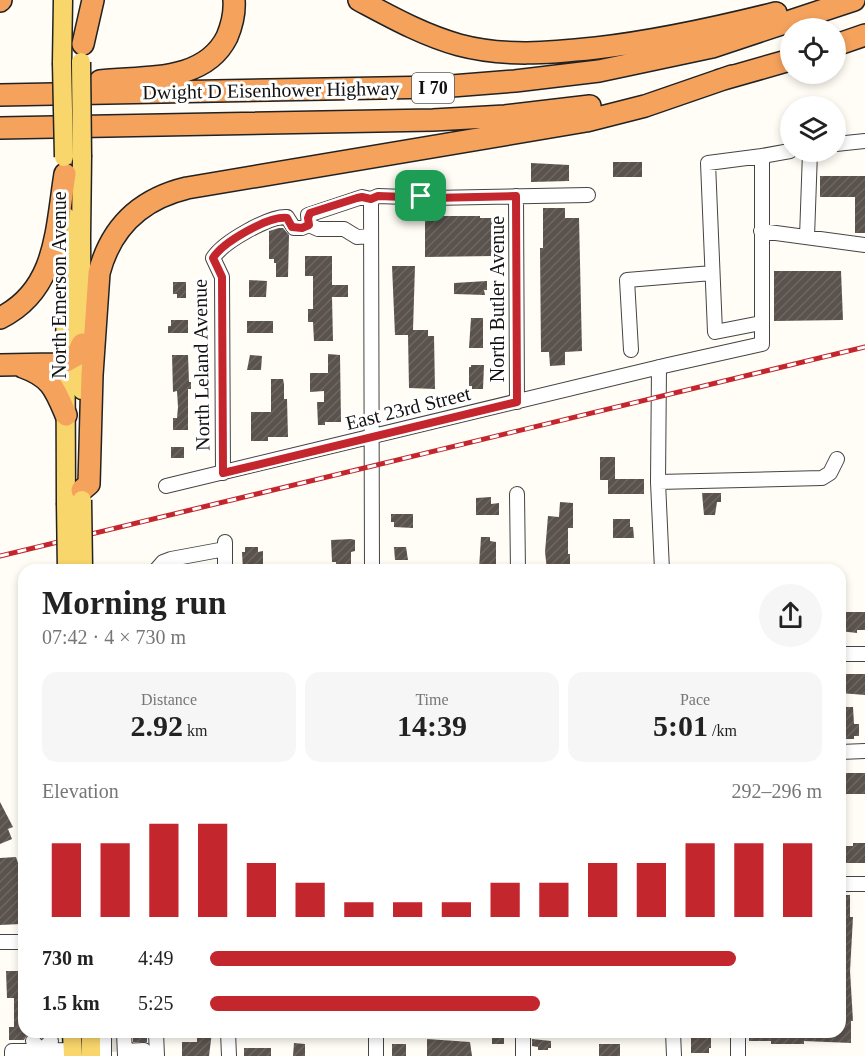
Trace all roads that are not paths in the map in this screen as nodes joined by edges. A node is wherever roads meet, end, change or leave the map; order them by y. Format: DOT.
graph roads {
  1 [pos="63,0"];
  2 [pos="82,0"];
  3 [pos="93,0"];
  4 [pos="234,0"];
  5 [pos="359,0"];
  6 [pos="827,0"];
  7 [pos="854,0"];
  8 [pos="865,35"];
  9 [pos="846,42"];
  10 [pos="82,53"];
  11 [pos="780,63"];
  12 [pos="732,76"];
  13 [pos="0,90"];
  14 [pos="0,95"];
  15 [pos="124,126"];
  16 [pos="0,128"];
  17 [pos="0,139"];
  18 [pos="865,141"];
  19 [pos="846,143"];
  20 [pos="780,153"];
  21 [pos="762,156"];
  22 [pos="810,162"];
  23 [pos="70,163"];
  24 [pos="588,195"];
  25 [pos="516,196"];
  26 [pos="371,199"];
  27 [pos="309,225"];
  28 [pos="761,231"];
  29 [pos="371,236"];
  30 [pos="807,237"];
  31 [pos="865,245"];
  32 [pos="712,273"];
  33 [pos="0,318"];
  34 [pos="761,323"];
  35 [pos="82,344"];
  36 [pos="631,350"];
  37 [pos="66,361"];
  38 [pos="9,365"];
  39 [pos="659,367"];
  40 [pos="517,402"];
  41 [pos="66,415"];
  42 [pos="370,437"];
  43 [pos="837,459"];
  44 [pos="223,473"];
  45 [pos="658,482"];
  46 [pos="166,486"];
  47 [pos="518,494"];
  48 [pos="77,498"];
  49 [pos="78,564"];
  50 [pos="161,564"];
  51 [pos="225,564"];
  52 [pos="372,564"];
  53 [pos="518,564"];
  54 [pos="662,564"];
  55 [pos="846,654"];
  56 [pos="865,654"];
  57 [pos="865,751"];
  58 [pos="846,752"];
  59 [pos="846,884"];
  60 [pos="865,884"];
  61 [pos="0,942"];
  62 [pos="18,942"];
  63 [pos="72,1038"];
  64 [pos="155,1038"];
  65 [pos="228,1038"];
  66 [pos="376,1038"];
  67 [pos="523,1038"];
  68 [pos="673,1038"];
  69 [pos="738,1038"];
  70 [pos="111,1045"];
  71 [pos="42,1046"];
  72 [pos="73,1053"];
  73 [pos="151,1055"];
  74 [pos="12,1056"];
  75 [pos="229,1056"];
  76 [pos="376,1056"];
  77 [pos="523,1056"];
  78 [pos="674,1056"];
  79 [pos="738,1056"];
  1 -- 23 [label="main road, North Emerson Avenue, bridge"];
  2 -- 10 [label="main road, North Emerson Avenue"];
  3 -- 10 [label="highway"];
  4 -- 13 [label="highway"];
  5 -- 6 [label="highway"];
  7 -- 14 [label="highway, Dwight D Eisenhower Highway / I 70"];
  8 -- 9 [label="highway"];
  10 -- 23 [label="main road, North Emerson Avenue, bridge"];
  11 -- 12 [label="highway, Dwight D Eisenhower Highway / I 70"];
  12 -- 15 [label="highway, Dwight D Eisenhower Highway / I 70"];
  12 -- 48 [label="highway"];
  15 -- 16 [label="highway, Dwight D Eisenhower Highway / I 70"];
  15 -- 17 [label="highway"];
  18 -- 19 [label="street"];
  20 -- 21 [label="street"];
  21 -- 28 [label="street"];
  21 -- 32 [label="street"];
  22 -- 30 [label="street"];
  23 -- 33 [label="highway"];
  23 -- 35 [label="main road, North Emerson Avenue"];
  23 -- 37 [label="main road, North Emerson Avenue"];
  24 -- 25 [label="street"];
  25 -- 26 [label="street"];
  25 -- 40 [label="street, North Butler Avenue"];
  26 -- 27 [label="street"];
  26 -- 29 [label="street"];
  27 -- 29 [label="street"];
  27 -- 44 [label="street, North Leland Avenue"];
  28 -- 30 [label="street"];
  28 -- 34 [label="street"];
  29 -- 42 [label="street"];
  30 -- 31 [label="street"];
  32 -- 34 [label="street"];
  32 -- 36 [label="street"];
  34 -- 39 [label="street, East 23rd Street"];
  35 -- 37 [label="highway"];
  35 -- 48 [label="main road, North Emerson Avenue"];
  37 -- 38 [label="highway"];
  37 -- 41 [label="main road, North Emerson Avenue"];
  38 -- 41 [label="highway"];
  39 -- 40 [label="street, East 23rd Street"];
  39 -- 45 [label="street"];
  40 -- 42 [label="street, East 23rd Street"];
  41 -- 48 [label="main road, North Emerson Avenue"];
  42 -- 44 [label="street, East 23rd Street"];
  42 -- 52 [label="street"];
  43 -- 45 [label="street"];
  44 -- 46 [label="street, East 23rd Street"];
  45 -- 54 [label="street"];
  47 -- 53 [label="street"];
  48 -- 49 [label="main road, North Emerson Avenue, bridge"];
  50 -- 51 [label="street"];
  55 -- 56 [label="street"];
  57 -- 58 [label="street"];
  59 -- 60 [label="street"];
  61 -- 62 [label="street"];
  63 -- 72 [label="main road"];
  64 -- 73 [label="street"];
  65 -- 75 [label="street"];
  66 -- 76 [label="street"];
  67 -- 77 [label="street"];
  68 -- 78 [label="street"];
  69 -- 79 [label="street"];
  70 -- 73 [label="street"];
  71 -- 72 [label="street"];
  71 -- 74 [label="street"];
}
